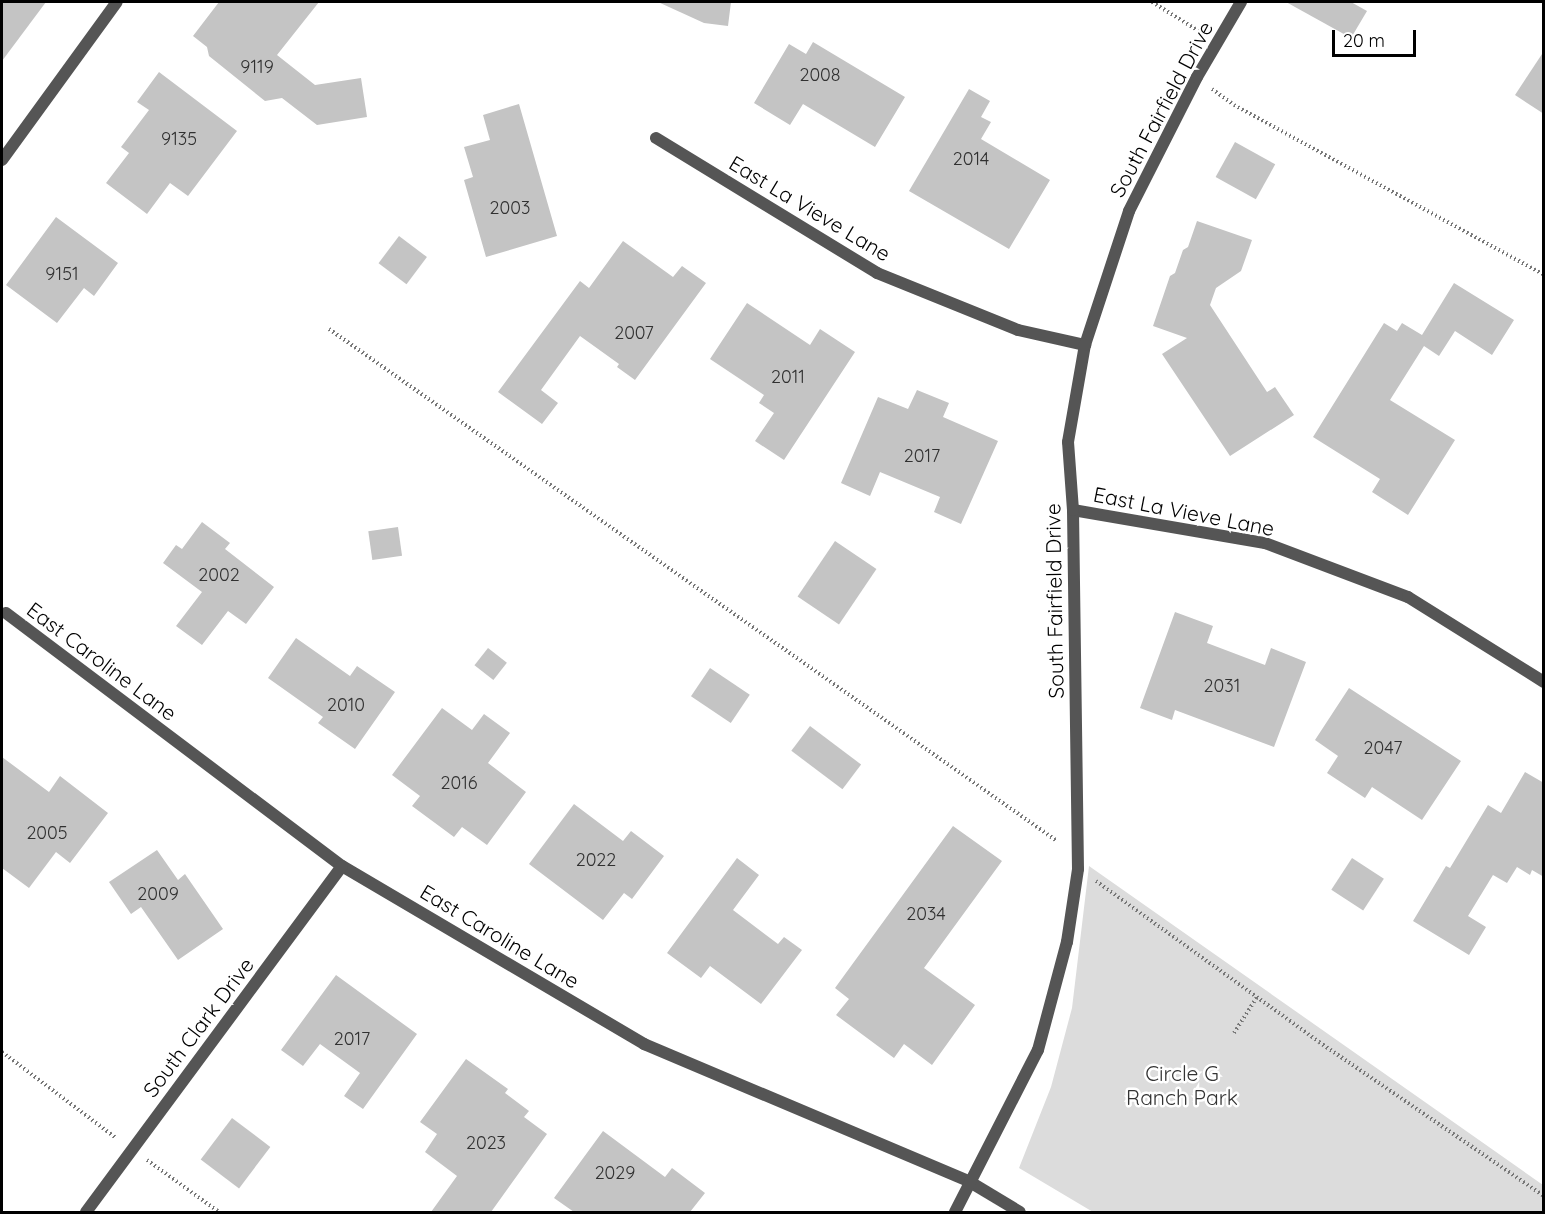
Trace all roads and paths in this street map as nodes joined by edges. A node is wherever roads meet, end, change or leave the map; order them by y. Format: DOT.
graph roads {
  1 [pos="117,2"];
  2 [pos="1152,2"];
  3 [pos="1241,2"];
  4 [pos="1217,43"];
  5 [pos="1197,78"];
  6 [pos="656,138"];
  7 [pos="3,154"];
  8 [pos="1544,275"];
  9 [pos="328,329"];
  10 [pos="1085,345"];
  11 [pos="1073,510"];
  12 [pos="6,613"];
  13 [pos="1544,682"];
  14 [pos="1076,855"];
  15 [pos="342,866"];
  16 [pos="1078,869"];
  17 [pos="1257,997"];
  18 [pos="1234,1033"];
  19 [pos="2,1052"];
  20 [pos="132,1149"];
  21 [pos="970,1182"];
  22 [pos="1544,1196"];
  23 [pos="86,1212"];
  24 [pos="219,1212"];
  25 [pos="955,1212"];
  26 [pos="1020,1212"];
  1 -- 7 [label="street"];
  2 -- 4 [label="path"];
  3 -- 4 [label="street, South Fairfield Drive"];
  4 -- 5 [label="street, South Fairfield Drive"];
  5 -- 8 [label="path"];
  5 -- 10 [label="street, South Fairfield Drive"];
  6 -- 10 [label="street, East La Vieve Lane"];
  9 -- 14 [label="path"];
  10 -- 11 [label="street, South Fairfield Drive"];
  11 -- 13 [label="street, East La Vieve Lane"];
  11 -- 14 [label="street, South Fairfield Drive"];
  12 -- 15 [label="street, East Caroline Lane"];
  14 -- 16 [label="street, South Fairfield Drive"];
  15 -- 20 [label="street, South Clark Drive"];
  15 -- 21 [label="street, East Caroline Lane"];
  16 -- 17 [label="path"];
  16 -- 21 [label="street, South Fairfield Drive"];
  17 -- 18 [label="path"];
  17 -- 22 [label="path"];
  19 -- 20 [label="path"];
  20 -- 23 [label="street, South Clark Drive"];
  20 -- 24 [label="path"];
  21 -- 25 [label="street, South Fairfield Drive"];
  21 -- 26 [label="street, East Caroline Lane"];
}
